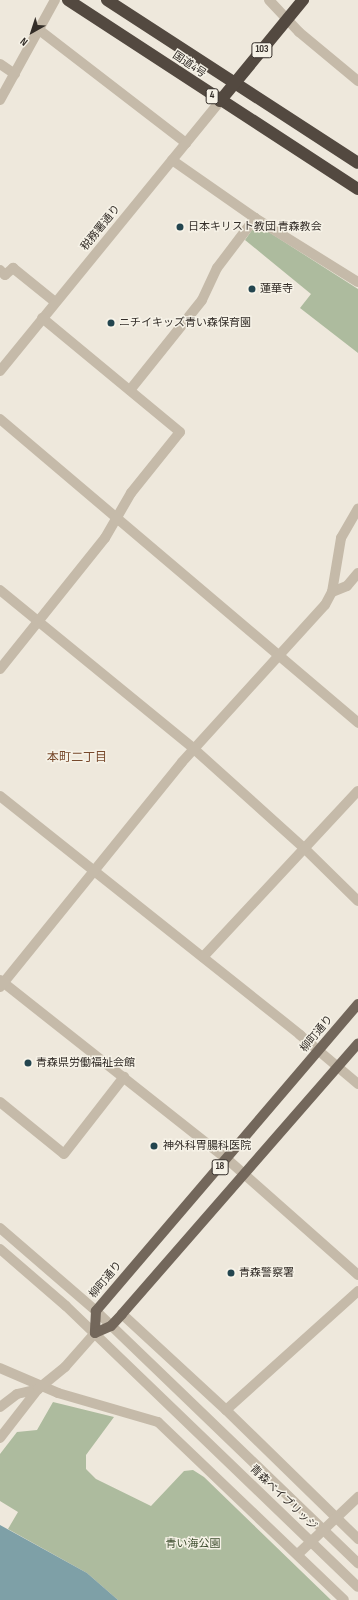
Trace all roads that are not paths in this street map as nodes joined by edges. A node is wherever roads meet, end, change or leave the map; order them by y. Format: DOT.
graph roads {
  1 [pos="55,0"];
  2 [pos="68,0"];
  3 [pos="107,0"];
  4 [pos="269,0"];
  5 [pos="303,0"];
  6 [pos="288,20"];
  7 [pos="38,29"];
  8 [pos="0,64"];
  9 [pos="15,74"];
  10 [pos="358,81"];
  11 [pos="235,84"];
  12 [pos="0,100"];
  13 [pos="220,101"];
  14 [pos="186,143"];
  15 [pos="172,160"];
  16 [pos="358,162"];
  17 [pos="358,189"];
  18 [pos="255,218"];
  19 [pos="0,270"];
  20 [pos="358,282"];
  21 [pos="55,302"];
  22 [pos="42,318"];
  23 [pos="0,370"];
  24 [pos="130,390"];
  25 [pos="0,419"];
  26 [pos="358,508"];
  27 [pos="117,517"];
  28 [pos="358,573"];
  29 [pos="0,590"];
  30 [pos="332,592"];
  31 [pos="38,621"];
  32 [pos="280,654"];
  33 [pos="0,669"];
  34 [pos="358,722"];
  35 [pos="194,749"];
  36 [pos="358,791"];
  37 [pos="0,796"];
  38 [pos="303,847"];
  39 [pos="93,870"];
  40 [pos="358,901"];
  41 [pos="203,957"];
  42 [pos="1,984"];
  43 [pos="358,1004"];
  44 [pos="358,1043"];
  45 [pos="319,1051"];
  46 [pos="338,1067"];
  47 [pos="124,1077"];
  48 [pos="358,1084"];
  49 [pos="0,1102"];
  50 [pos="227,1159"];
  51 [pos="246,1174"];
  52 [pos="0,1228"];
  53 [pos="0,1249"];
  54 [pos="358,1275"];
  55 [pos="358,1291"];
  56 [pos="96,1312"];
  57 [pos="122,1314"];
  58 [pos="111,1326"];
  59 [pos="95,1334"];
  60 [pos="0,1368"];
  61 [pos="40,1388"];
  62 [pos="0,1407"];
  63 [pos="226,1410"];
  64 [pos="0,1438"];
  65 [pos="358,1497"];
  66 [pos="336,1517"];
  67 [pos="358,1540"];
  68 [pos="298,1554"];
  69 [pos="358,1563"];
  70 [pos="358,1587"];
  71 [pos="344,1600"];
  1 -- 7 [label="street"];
  2 -- 13 [label="highway, 国道4号 / 4"];
  3 -- 11 [label="highway, 国道4号 / 4"];
  4 -- 6 [label="street"];
  5 -- 6 [label="highway, 103"];
  6 -- 10 [label="street"];
  6 -- 11 [label="highway, 103"];
  7 -- 9 [label="street"];
  7 -- 14 [label="street"];
  8 -- 9 [label="street"];
  9 -- 12 [label="street"];
  11 -- 13 [label="highway, 103"];
  11 -- 16 [label="highway, 国道4号 / 4"];
  13 -- 14 [label="street, 税務署通り"];
  13 -- 17 [label="highway, 国道4号 / 4"];
  14 -- 15 [label="street, 税務署通り"];
  15 -- 18 [label="street"];
  15 -- 21 [label="street, 税務署通り"];
  18 -- 20 [label="street"];
  18 -- 24 [label="street"];
  19 -- 21 [label="street"];
  21 -- 22 [label="street, 税務署通り"];
  22 -- 23 [label="street, 税務署通り"];
  22 -- 24 [label="street"];
  24 -- 27 [label="street"];
  25 -- 27 [label="street"];
  26 -- 30 [label="street"];
  27 -- 31 [label="street"];
  27 -- 32 [label="street"];
  28 -- 30 [label="street"];
  29 -- 31 [label="street"];
  30 -- 32 [label="street"];
  31 -- 33 [label="street"];
  31 -- 35 [label="street"];
  32 -- 34 [label="street"];
  32 -- 35 [label="street"];
  35 -- 38 [label="street"];
  35 -- 39 [label="street"];
  36 -- 38 [label="street"];
  37 -- 39 [label="street"];
  38 -- 40 [label="street"];
  38 -- 41 [label="street"];
  39 -- 41 [label="street"];
  39 -- 42 [label="street"];
  41 -- 45 [label="street"];
  42 -- 47 [label="street"];
  43 -- 45 [label="main road, 柳町通り / 18"];
  44 -- 46 [label="main road, 18"];
  45 -- 46 [label="street"];
  45 -- 50 [label="main road, 柳町通り / 18"];
  46 -- 48 [label="street"];
  46 -- 51 [label="main road, 18"];
  47 -- 49 [label="street"];
  47 -- 50 [label="street"];
  50 -- 51 [label="street"];
  50 -- 56 [label="main road, 柳町通り / 18"];
  51 -- 54 [label="street"];
  51 -- 57 [label="main road, 18"];
  52 -- 56 [label="street, 青森ベイブリッジ"];
  53 -- 59 [label="street, 青森ベイブリッジ"];
  55 -- 63 [label="street"];
  56 -- 58 [label="street, 青森ベイブリッジ"];
  56 -- 59 [label="main road, 柳町通り"];
  57 -- 58 [label="main road, 18"];
  57 -- 63 [label="street"];
  58 -- 59 [label="main road, 18"];
  58 -- 69 [label="street, 青森ベイブリッジ"];
  59 -- 61 [label="street"];
  59 -- 70 [label="street, 青森ベイブリッジ"];
  60 -- 61 [label="street"];
  61 -- 62 [label="street"];
  61 -- 64 [label="street"];
  61 -- 68 [label="street"];
  63 -- 66 [label="street"];
  65 -- 66 [label="street"];
  66 -- 67 [label="street"];
  66 -- 68 [label="street"];
  68 -- 71 [label="street"];
}
